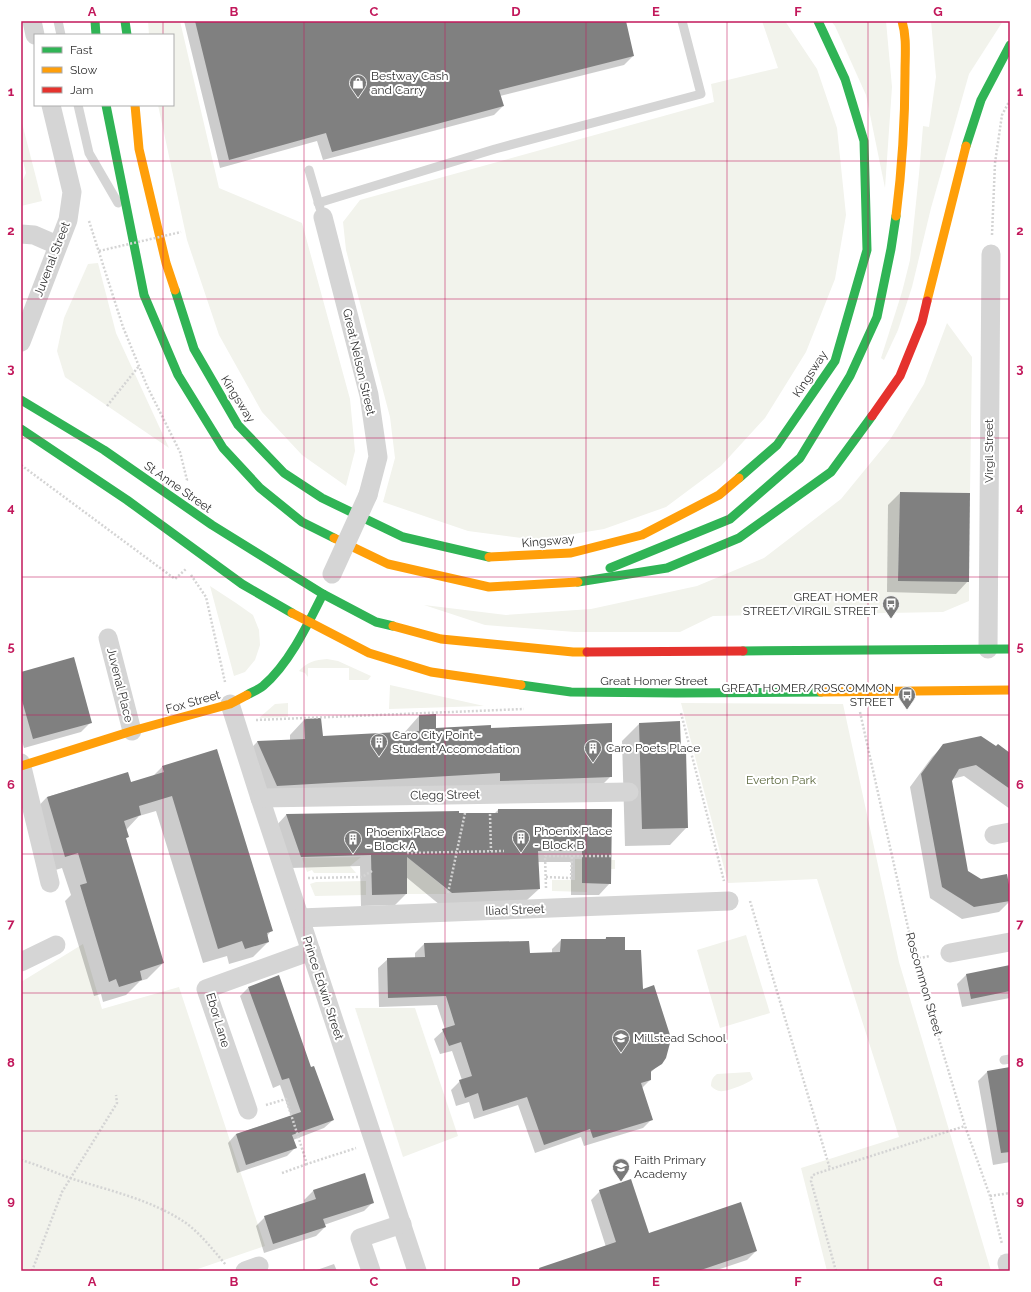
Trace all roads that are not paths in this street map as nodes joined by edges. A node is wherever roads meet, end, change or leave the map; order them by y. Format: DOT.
graph roads {
  1 [pos="32,21"];
  2 [pos="58,21"];
  3 [pos="94,21"];
  4 [pos="125,21"];
  5 [pos="682,21"];
  6 [pos="818,21"];
  7 [pos="902,21"];
  8 [pos="35,34"];
  9 [pos="61,34"];
  10 [pos="96,34"];
  11 [pos="127,34"];
  12 [pos="1010,45"];
  13 [pos="51,106"];
  14 [pos="78,106"];
  15 [pos="106,106"];
  16 [pos="135,106"];
  17 [pos="309,170"];
  18 [pos="321,210"];
  19 [pos="129,222"];
  20 [pos="21,234"];
  21 [pos="57,245"];
  22 [pos="991,254"];
  23 [pos="21,342"];
  24 [pos="21,400"];
  25 [pos="21,429"];
  26 [pos="575,582"];
  27 [pos="323,594"];
  28 [pos="309,623"];
  29 [pos="108,638"];
  30 [pos="988,649"];
  31 [pos="1010,649"];
  32 [pos="1010,690"];
  33 [pos="230,704"];
  34 [pos="132,732"];
  35 [pos="21,765"];
  36 [pos="629,792"];
  37 [pos="260,798"];
  38 [pos="50,883"];
  39 [pos="729,901"];
  40 [pos="300,918"];
  41 [pos="1010,942"];
  42 [pos="56,945"];
  43 [pos="311,951"];
  44 [pos="950,953"];
  45 [pos="21,962"];
  46 [pos="248,1110"];
  47 [pos="402,1224"];
  48 [pos="371,1271"];
  49 [pos="417,1271"];
  1 -- 8 [label="street"];
  2 -- 9 [label="lane"];
  3 -- 10 [label="main road"];
  4 -- 11 [label="main road"];
  5 -- 18 [label="lane"];
  6 -- 16 [label="main road, Kingsway"];
  7 -- 26 [label="main road"];
  12 -- 26 [label="main road"];
  13 -- 21 [label="street, Juvenal Street"];
  14 -- 19 [label="lane"];
  15 -- 19 [label="main road"];
  17 -- 18 [label="lane"];
  18 -- 27 [label="street, Great Nelson Street, bridge"];
  19 -- 26 [label="main road"];
  20 -- 21 [label="street"];
  21 -- 23 [label="street, Juvenal Street"];
  22 -- 30 [label="street, Virgil Street"];
  24 -- 27 [label="main road, St Anne Street"];
  25 -- 28 [label="main road"];
  27 -- 28 [label="main road, Fox Street"];
  27 -- 30 [label="main road"];
  28 -- 32 [label="main road, Great Homer Street"];
  28 -- 33 [label="main road, Fox Street"];
  29 -- 34 [label="street, Juvenal Place"];
  30 -- 31 [label="main road"];
  33 -- 34 [label="main road, Fox Street"];
  33 -- 37 [label="street, Prince Edwin Street"];
  34 -- 35 [label="main road, Fox Street"];
  35 -- 38 [label="street"];
  36 -- 37 [label="street, Clegg Street"];
  37 -- 40 [label="street, Prince Edwin Street"];
  39 -- 40 [label="street, Iliad Street"];
  40 -- 43 [label="street, Prince Edwin Street"];
  41 -- 44 [label="street"];
  42 -- 45 [label="street"];
  43 -- 46 [label="street, Ebor Lane"];
  43 -- 47 [label="street, Prince Edwin Street"];
  47 -- 48 [label="street"];
  47 -- 49 [label="street, Prince Edwin Street"];
}
